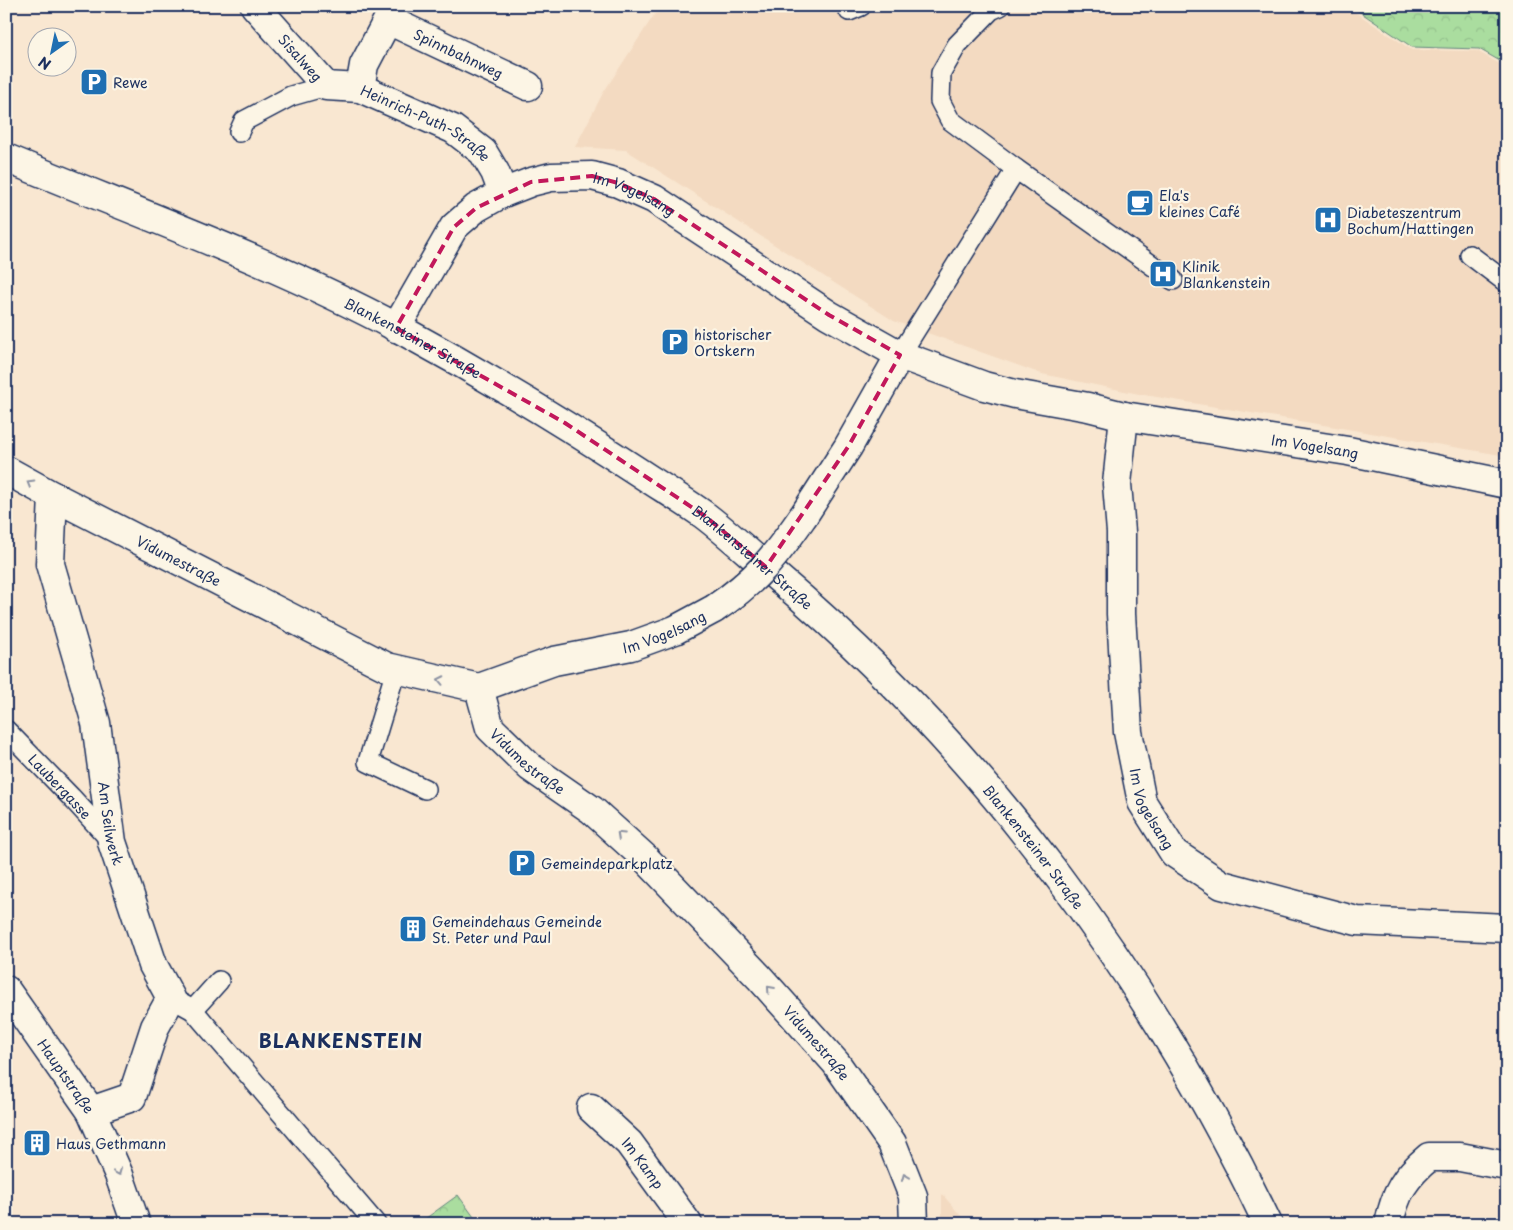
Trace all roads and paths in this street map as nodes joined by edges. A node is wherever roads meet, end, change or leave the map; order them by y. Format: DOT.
graph roads {
  1 [pos="255,6"];
  2 [pos="1000,6"];
  3 [pos="391,13"];
  4 [pos="326,86"];
  5 [pos="528,86"];
  6 [pos="360,88"];
  7 [pos="239,132"];
  8 [pos="6,158"];
  9 [pos="1016,169"];
  10 [pos="503,193"];
  11 [pos="1470,255"];
  12 [pos="1173,280"];
  13 [pos="1507,282"];
  14 [pos="396,328"];
  15 [pos="900,356"];
  16 [pos="1124,416"];
  17 [pos="6,470"];
  18 [pos="1507,484"];
  19 [pos="53,496"];
  20 [pos="396,670"];
  21 [pos="479,688"];
  22 [pos="6,730"];
  23 [pos="425,789"];
  24 [pos="112,842"];
  25 [pos="1507,928"];
  26 [pos="219,981"];
  27 [pos="6,990"];
  28 [pos="182,1004"];
  29 [pos="591,1108"];
  30 [pos="91,1111"];
  31 [pos="1507,1166"];
  32 [pos="136,1224"];
  33 [pos="376,1224"];
  34 [pos="688,1224"];
  35 [pos="914,1224"];
  36 [pos="1268,1224"];
  37 [pos="1389,1224"];
  1 -- 4 [label="street, Sisalweg"];
  2 -- 9 [label="lane"];
  3 -- 5 [label="street, Spinnbahnweg"];
  3 -- 6 [label="street, Spinnbahnweg"];
  4 -- 6 [label="street, Heinrich-Puth-Straße"];
  4 -- 7 [label="lane"];
  6 -- 10 [label="street, Heinrich-Puth-Straße"];
  8 -- 14 [label="street, Blankensteiner Straße"];
  9 -- 12 [label="lane"];
  9 -- 15 [label="lane"];
  10 -- 14 [label="street, Im Vogelsang"];
  10 -- 15 [label="street, Im Vogelsang"];
  11 -- 13 [label="lane"];
  14 -- 36 [label="street, Blankensteiner Straße"];
  15 -- 16 [label="street, Im Vogelsang"];
  15 -- 21 [label="street, Im Vogelsang, bridge"];
  16 -- 18 [label="street, Im Vogelsang"];
  16 -- 25 [label="street, Im Vogelsang"];
  19 -- 17 [label="street, Vidumestraße, one-way"];
  19 -- 20 [label="street, Vidumestraße"];
  19 -- 24 [label="street, Am Seilwerk"];
  21 -- 20 [label="street, Vidumestraße, one-way"];
  20 -- 23 [label="lane"];
  35 -- 21 [label="street, Vidumestraße, one-way"];
  22 -- 24 [label="lane, Laubergasse"];
  24 -- 28 [label="street, Am Seilwerk"];
  26 -- 28 [label="lane"];
  27 -- 30 [label="street, Hauptstraße"];
  28 -- 30 [label="street"];
  28 -- 33 [label="lane"];
  29 -- 34 [label="street, Im Kamp"];
  30 -- 32 [label="street, Hauptstraße, one-way"];
  31 -- 37 [label="street"];
}
